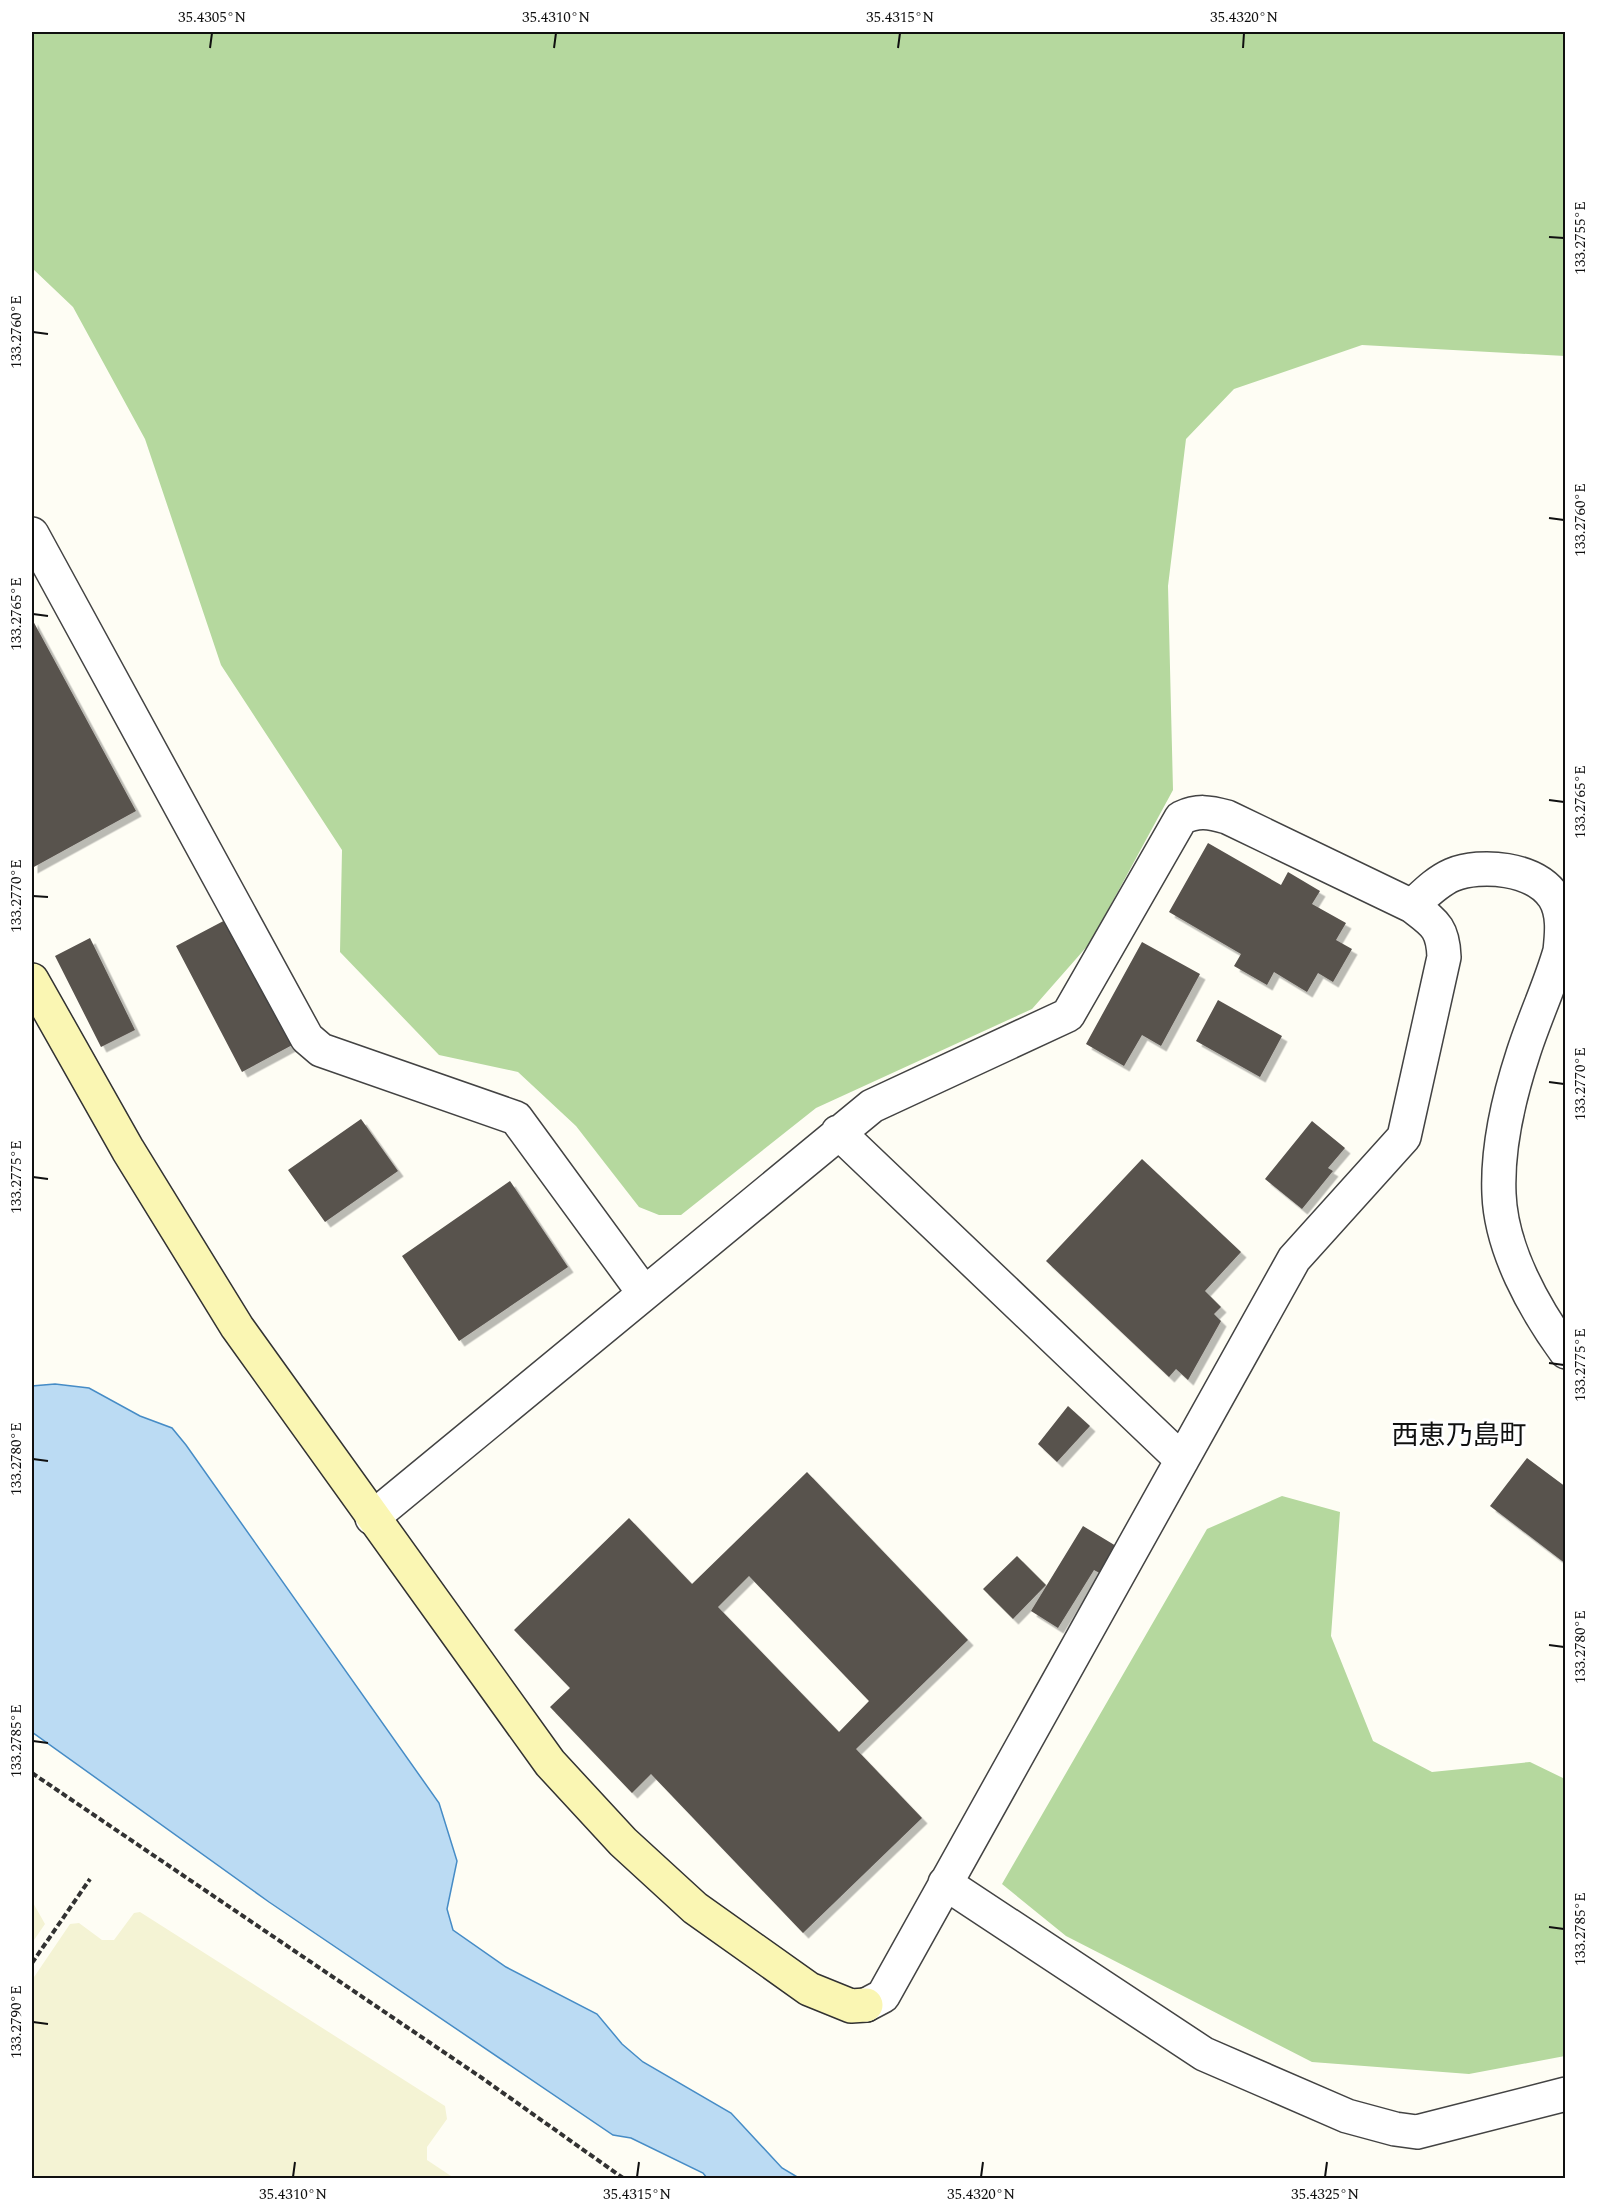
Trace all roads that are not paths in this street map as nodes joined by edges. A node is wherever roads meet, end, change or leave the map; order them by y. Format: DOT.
graph roads {
  1 [pos="32,534"];
  2 [pos="1412,906"];
  3 [pos="32,980"];
  4 [pos="838,1132"];
  5 [pos="644,1293"];
  6 [pos="1566,1352"];
  7 [pos="1182,1460"];
  8 [pos="372,1518"];
  9 [pos="945,1883"];
  10 [pos="1566,2094"];
  1 -- 5 [label="street"];
  2 -- 4 [label="street"];
  2 -- 6 [label="street"];
  2 -- 7 [label="street"];
  3 -- 8 [label="street"];
  4 -- 5 [label="street"];
  4 -- 7 [label="street"];
  5 -- 8 [label="street"];
  7 -- 9 [label="street"];
  8 -- 9 [label="street"];
  9 -- 10 [label="street"];
}
